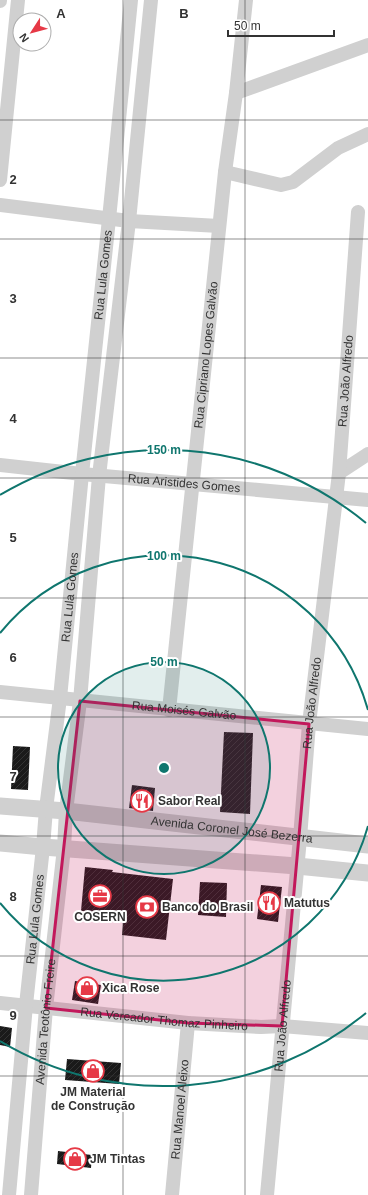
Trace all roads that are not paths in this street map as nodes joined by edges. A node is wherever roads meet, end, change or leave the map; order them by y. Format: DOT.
graph roads {
  1 [pos="18,0"];
  2 [pos="131,0"];
  3 [pos="151,0"];
  4 [pos="246,0"];
  5 [pos="368,45"];
  6 [pos="6,68"];
  7 [pos="236,93"];
  8 [pos="120,110"];
  9 [pos="140,111"];
  10 [pos="368,134"];
  11 [pos="225,172"];
  12 [pos="0,180"];
  13 [pos="0,205"];
  14 [pos="358,212"];
  15 [pos="109,219"];
  16 [pos="129,221"];
  17 [pos="219,226"];
  18 [pos="97,336"];
  19 [pos="115,338"];
  20 [pos="368,454"];
  21 [pos="0,465"];
  22 [pos="339,473"];
  23 [pos="82,474"];
  24 [pos="100,476"];
  25 [pos="193,483"];
  26 [pos="336,497"];
  27 [pos="368,500"];
  28 [pos="0,692"];
  29 [pos="60,698"];
  30 [pos="80,701"];
  31 [pos="169,710"];
  32 [pos="309,724"];
  33 [pos="368,729"];
  34 [pos="0,806"];
  35 [pos="46,810"];
  36 [pos="66,811"];
  37 [pos="300,838"];
  38 [pos="0,842"];
  39 [pos="368,845"];
  40 [pos="43,847"];
  41 [pos="64,848"];
  42 [pos="297,866"];
  43 [pos="368,873"];
  44 [pos="0,1003"];
  45 [pos="26,1005"];
  46 [pos="46,1008"];
  47 [pos="188,1023"];
  48 [pos="282,1026"];
  49 [pos="368,1033"];
  50 [pos="19,1086"];
  51 [pos="40,1088"];
  52 [pos="9,1195"];
  53 [pos="31,1195"];
  54 [pos="172,1195"];
  55 [pos="267,1195"];
  1 -- 6 [label="street"];
  2 -- 8 [label="street, Rua Lula Gomes"];
  3 -- 9 [label="street, Rua Lula Gomes"];
  4 -- 7 [label="street, Rua Cipriano Lopes Galvão"];
  5 -- 7 [label="street"];
  6 -- 12 [label="street"];
  7 -- 11 [label="street, Rua Cipriano Lopes Galvão"];
  8 -- 9 [label="street"];
  8 -- 15 [label="street, Rua Lula Gomes"];
  9 -- 16 [label="street, Rua Lula Gomes"];
  10 -- 11 [label="street"];
  11 -- 17 [label="street, Rua Cipriano Lopes Galvão"];
  13 -- 15 [label="street"];
  14 -- 22 [label="street, Rua João Alfredo"];
  15 -- 16 [label="street"];
  15 -- 18 [label="street, Rua Lula Gomes"];
  16 -- 17 [label="street"];
  16 -- 19 [label="street, Rua Lula Gomes"];
  17 -- 25 [label="street, Rua Cipriano Lopes Galvão"];
  18 -- 19 [label="street"];
  18 -- 23 [label="street, Rua Lula Gomes"];
  19 -- 24 [label="street, Rua Lula Gomes"];
  20 -- 22 [label="street"];
  21 -- 23 [label="street, Rua Aristides Gomes"];
  22 -- 26 [label="street, Rua João Alfredo"];
  23 -- 24 [label="street, Rua Aristides Gomes"];
  23 -- 29 [label="street, Rua Lula Gomes"];
  24 -- 25 [label="street, Rua Aristides Gomes"];
  24 -- 30 [label="street, Rua Lula Gomes"];
  25 -- 26 [label="street, Rua Aristides Gomes"];
  25 -- 31 [label="street, Rua Cipriano Lopes Galvão"];
  26 -- 27 [label="street, Rua Aristides Gomes"];
  26 -- 32 [label="street, Rua João Alfredo"];
  28 -- 29 [label="street, Rua Moisés Galvão"];
  29 -- 30 [label="street, Rua Moisés Galvão"];
  29 -- 35 [label="street, Rua Lula Gomes"];
  30 -- 31 [label="street, Rua Moisés Galvão"];
  30 -- 36 [label="street, Rua Lula Gomes"];
  31 -- 32 [label="street, Rua Moisés Galvão"];
  32 -- 33 [label="street, Rua Moisés Galvão"];
  32 -- 37 [label="street, Rua João Alfredo"];
  34 -- 35 [label="street, Avenida Coronel José Bezerra"];
  35 -- 36 [label="street, Avenida Coronel José Bezerra"];
  35 -- 40 [label="street, Rua Lula Gomes"];
  36 -- 37 [label="street, Avenida Coronel José Bezerra"];
  36 -- 41 [label="street, Rua Lula Gomes"];
  37 -- 39 [label="street, Avenida Coronel José Bezerra"];
  37 -- 42 [label="street, Rua João Alfredo"];
  38 -- 40 [label="street"];
  40 -- 41 [label="street"];
  40 -- 45 [label="street, Rua Lula Gomes"];
  41 -- 42 [label="street"];
  41 -- 46 [label="street, Avenida Teotônio Freire"];
  42 -- 43 [label="street"];
  42 -- 48 [label="street, Rua João Alfredo"];
  44 -- 45 [label="street, Rua Vereador Thomaz Pinheiro"];
  45 -- 46 [label="street, Rua Vereador Thomaz Pinheiro"];
  45 -- 50 [label="street, Rua Lula Gomes"];
  46 -- 47 [label="street, Rua Vereador Thomaz Pinheiro"];
  46 -- 51 [label="street, Avenida Teotônio Freire"];
  47 -- 48 [label="street, Rua Vereador Thomaz Pinheiro"];
  47 -- 54 [label="street, Rua Manoel Aleixo"];
  48 -- 49 [label="street, Rua Vereador Thomaz Pinheiro"];
  48 -- 55 [label="street, Rua João Alfredo"];
  50 -- 51 [label="street"];
  50 -- 52 [label="street, Rua Lula Gomes"];
  51 -- 53 [label="street, Avenida Teotônio Freire"];
}
